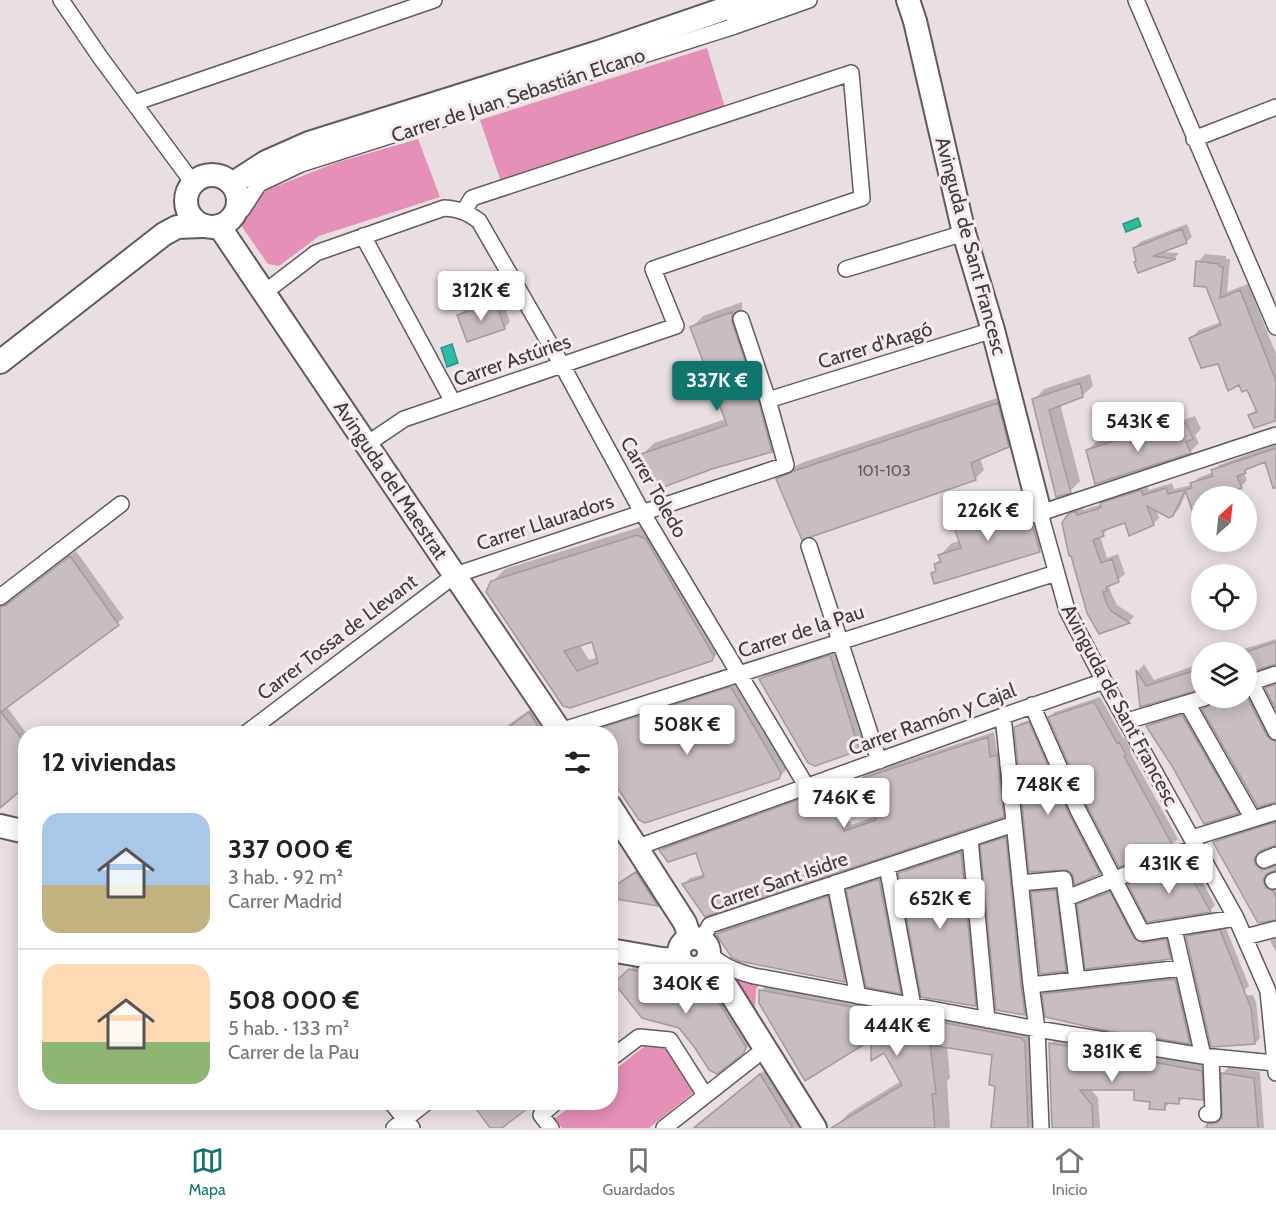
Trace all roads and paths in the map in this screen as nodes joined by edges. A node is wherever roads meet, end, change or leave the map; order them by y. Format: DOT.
graph roads {
  1 [pos="61,0"];
  2 [pos="434,0"];
  3 [pos="750,0"];
  4 [pos="782,0"];
  5 [pos="809,0"];
  6 [pos="1136,0"];
  7 [pos="912,7"];
  8 [pos="599,52"];
  9 [pos="134,103"];
  10 [pos="1276,107"];
  11 [pos="1194,139"];
  12 [pos="232,184"];
  13 [pos="190,190"];
  14 [pos="242,210"];
  15 [pos="464,211"];
  16 [pos="211,226"];
  17 [pos="964,233"];
  18 [pos="164,234"];
  19 [pos="363,236"];
  20 [pos="846,269"];
  21 [pos="265,292"];
  22 [pos="741,319"];
  23 [pos="1276,327"];
  24 [pos="993,330"];
  25 [pos="0,362"];
  26 [pos="562,365"];
  27 [pos="768,400"];
  28 [pos="453,402"];
  29 [pos="1276,435"];
  30 [pos="367,444"];
  31 [pos="121,504"];
  32 [pos="642,512"];
  33 [pos="1040,513"];
  34 [pos="809,546"];
  35 [pos="1056,573"];
  36 [pos="455,575"];
  37 [pos="0,597"];
  38 [pos="842,640"];
  39 [pos="739,673"];
  40 [pos="1276,674"];
  41 [pos="1257,680"];
  42 [pos="1104,681"];
  43 [pos="1257,698"];
  44 [pos="1191,702"];
  45 [pos="1187,703"];
  46 [pos="1032,705"];
  47 [pos="1003,716"];
  48 [pos="1127,721"];
  49 [pos="256,726"];
  50 [pos="557,726"];
  51 [pos="579,726"];
  52 [pos="1276,732"];
  53 [pos="879,761"];
  54 [pos="807,786"];
  55 [pos="1276,812"];
  56 [pos="618,818"];
  57 [pos="1253,819"];
  58 [pos="1014,824"];
  59 [pos="0,826"];
  60 [pos="18,830"];
  61 [pos="970,838"];
  62 [pos="1194,842"];
  63 [pos="638,847"];
  64 [pos="887,866"];
  65 [pos="1113,880"];
  66 [pos="1020,883"];
  67 [pos="835,884"];
  68 [pos="1066,898"];
  69 [pos="1236,918"];
  70 [pos="1174,929"];
  71 [pos="1276,929"];
  72 [pos="1245,937"];
  73 [pos="701,948"];
  74 [pos="618,955"];
  75 [pos="1182,968"];
  76 [pos="1077,980"];
  77 [pos="1031,985"];
  78 [pos="1272,990"];
  79 [pos="858,996"];
  80 [pos="913,1006"];
  81 [pos="987,1020"];
  82 [pos="1037,1029"];
  83 [pos="765,1048"];
  84 [pos="618,1053"];
  85 [pos="1207,1057"];
  86 [pos="1275,1067"];
  87 [pos="705,1095"];
  88 [pos="395,1110"];
  89 [pos="419,1110"];
  90 [pos="547,1110"];
  91 [pos="1207,1114"];
  92 [pos="403,1125"];
  93 [pos="551,1128"];
  94 [pos="664,1128"];
  95 [pos="815,1128"];
  96 [pos="1041,1128"];
  1 -- 9 [label="street"];
  2 -- 9 [label="street"];
  3 -- 8 [label="street, Carrer de Juan Sebastián Elcano"];
  4 -- 8 [label="street, Carrer de Juan Sebastián Elcano"];
  5 -- 14 [label="street, Carrer de Juan Sebastián Elcano"];
  6 -- 11 [label="street"];
  7 -- 17 [label="street, Avinguda de Sant Francesc"];
  8 -- 12 [label="street, Carrer de Juan Sebastián Elcano"];
  9 -- 13 [label="street"];
  10 -- 11 [label="street"];
  11 -- 23 [label="street"];
  12 -- 13 [label="street"];
  12 -- 16 [label="street"];
  13 -- 16 [label="street"];
  13 -- 18 [label="street"];
  15 -- 19 [label="street"];
  15 -- 26 [label="street, Carrer Toledo"];
  15 -- 26 [label="street, Carrer Astúries"];
  16 -- 18 [label="street"];
  16 -- 21 [label="street, Avinguda del Maestrat"];
  17 -- 20 [label="street"];
  17 -- 24 [label="street, Avinguda de Sant Francesc"];
  18 -- 25 [label="street"];
  19 -- 21 [label="street"];
  19 -- 28 [label="street"];
  21 -- 30 [label="street, Avinguda del Maestrat"];
  22 -- 27 [label="street"];
  24 -- 27 [label="street, Carrer d'Aragó"];
  24 -- 33 [label="street, Avinguda de Sant Francesc"];
  26 -- 28 [label="street, Carrer Astúries"];
  26 -- 32 [label="street, Carrer Toledo"];
  27 -- 32 [label="street, Carrer Llauradors"];
  28 -- 30 [label="street, Carrer Astúries"];
  29 -- 33 [label="street"];
  30 -- 36 [label="street, Avinguda del Maestrat"];
  31 -- 37 [label="street"];
  32 -- 36 [label="street, Carrer Llauradors"];
  32 -- 39 [label="street, Carrer Toledo"];
  33 -- 35 [label="street, Avinguda de Sant Francesc"];
  34 -- 38 [label="street"];
  35 -- 38 [label="street, Carrer de la Pau"];
  35 -- 42 [label="street, Avinguda de Sant Francesc"];
  36 -- 49 [label="street, Carrer Tossa de Llevant"];
  36 -- 50 [label="street, Avinguda del Maestrat"];
  38 -- 39 [label="street, Carrer de la Pau"];
  38 -- 53 [label="street"];
  39 -- 51 [label="street, Carrer de la Pau"];
  39 -- 54 [label="street, Carrer Toledo"];
  40 -- 41 [label="street"];
  42 -- 46 [label="street, Carrer Ramón y Cajal"];
  42 -- 48 [label="street, Avinguda de Sant Francesc"];
  43 -- 52 [label="street"];
  44 -- 45 [label="street"];
  45 -- 48 [label="street"];
  45 -- 57 [label="street"];
  46 -- 47 [label="street, Carrer Ramón y Cajal"];
  46 -- 65 [label="street"];
  47 -- 53 [label="street, Carrer Ramón y Cajal"];
  47 -- 58 [label="street"];
  48 -- 62 [label="street, Avinguda de Sant Francesc"];
  53 -- 54 [label="street, Carrer Ramón y Cajal"];
  54 -- 63 [label="street, Carrer Ramón y Cajal"];
  55 -- 57 [label="street"];
  56 -- 63 [label="street"];
  57 -- 62 [label="street"];
  58 -- 61 [label="street, Carrer Sant Isidre"];
  58 -- 66 [label="street"];
  59 -- 60 [label="street"];
  61 -- 64 [label="street, Carrer Sant Isidre"];
  61 -- 81 [label="street"];
  62 -- 65 [label="street"];
  62 -- 69 [label="street, Avinguda de Sant Francesc"];
  63 -- 73 [label="street"];
  64 -- 67 [label="street, Carrer Sant Isidre"];
  64 -- 80 [label="street"];
  65 -- 68 [label="street"];
  65 -- 70 [label="street"];
  66 -- 68 [label="street"];
  66 -- 77 [label="street"];
  67 -- 73 [label="street, Carrer Sant Isidre"];
  67 -- 79 [label="street"];
  68 -- 76 [label="street"];
  69 -- 70 [label="street"];
  69 -- 72 [label="street, Avinguda de Sant Francesc"];
  70 -- 75 [label="street"];
  71 -- 72 [label="street"];
  72 -- 78 [label="street, Avinguda de Sant Francesc"];
  73 -- 74 [label="street"];
  73 -- 79 [label="street"];
  73 -- 83 [label="street"];
  75 -- 76 [label="street"];
  75 -- 85 [label="street"];
  76 -- 77 [label="street"];
  77 -- 82 [label="street"];
  78 -- 86 [label="street, Avinguda de Sant Francesc"];
  79 -- 80 [label="street"];
  80 -- 81 [label="street"];
  81 -- 82 [label="street"];
  82 -- 85 [label="street"];
  82 -- 96 [label="street"];
  83 -- 87 [label="street"];
  83 -- 95 [label="street"];
  84 -- 87 [label="street"];
  85 -- 86 [label="street"];
  85 -- 91 [label="street"];
  87 -- 94 [label="street"];
  88 -- 92 [label="street"];
  89 -- 92 [label="street"];
  90 -- 93 [label="street"];
}
